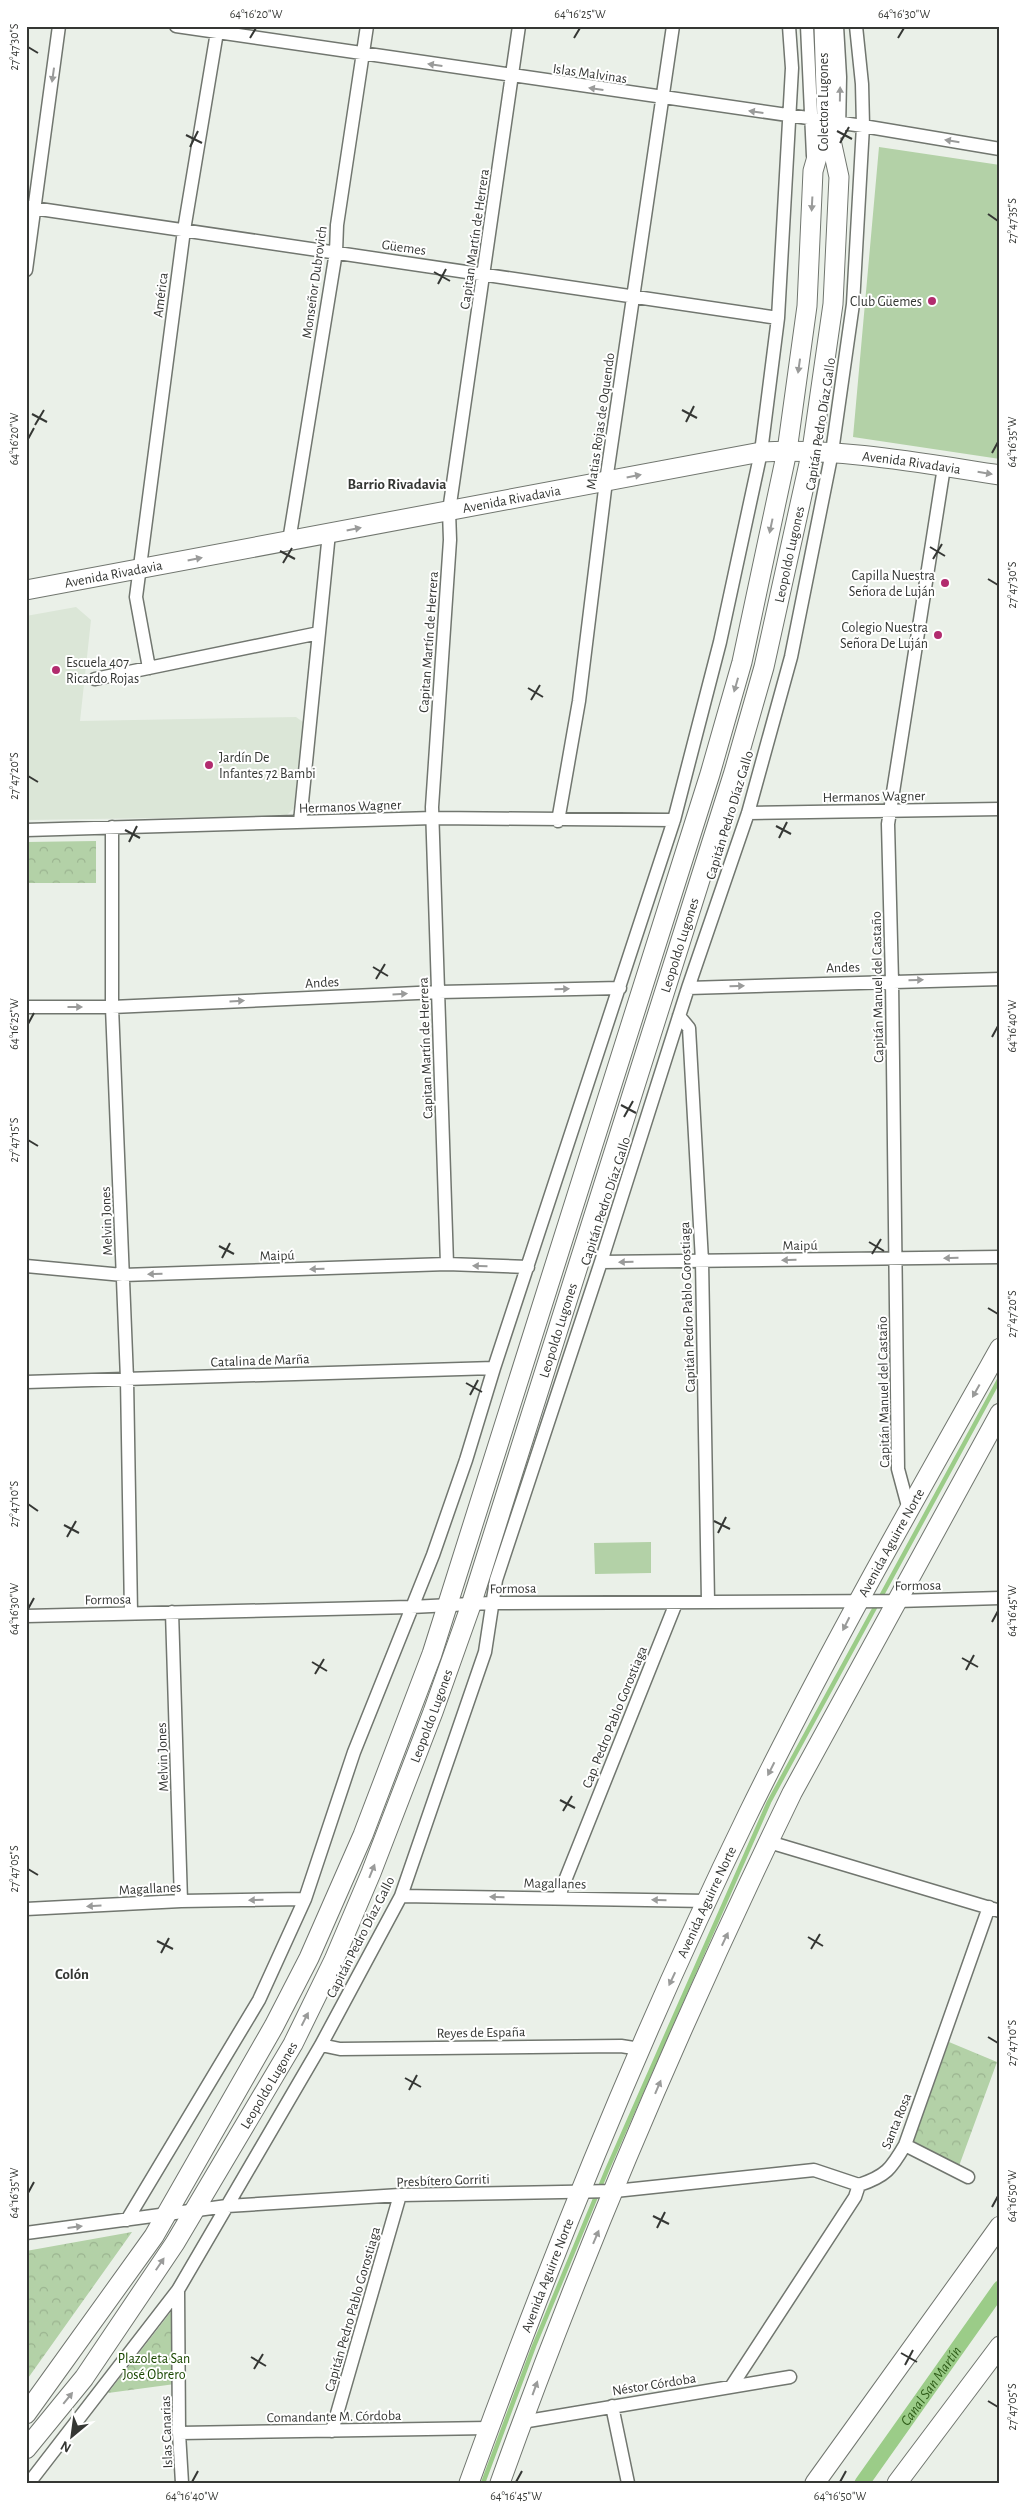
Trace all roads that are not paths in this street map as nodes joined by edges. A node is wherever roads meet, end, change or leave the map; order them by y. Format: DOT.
graph roads {
  1 [pos="59,26"];
  2 [pos="176,26"];
  3 [pos="366,26"];
  4 [pos="519,26"];
  5 [pos="673,26"];
  6 [pos="789,26"];
  7 [pos="807,26"];
  8 [pos="824,26"];
  9 [pos="837,26"];
  10 [pos="856,26"];
  11 [pos="218,30"];
  12 [pos="362,54"];
  13 [pos="512,77"];
  14 [pos="662,99"];
  15 [pos="790,117"];
  16 [pos="826,122"];
  17 [pos="863,126"];
  18 [pos="1000,149"];
  19 [pos="31,207"];
  20 [pos="184,230"];
  21 [pos="336,252"];
  22 [pos="26,270"];
  23 [pos="484,274"];
  24 [pos="634,297"];
  25 [pos="778,318"];
  26 [pos="812,450"];
  27 [pos="787,451"];
  28 [pos="761,452"];
  29 [pos="832,452"];
  30 [pos="944,467"];
  31 [pos="1000,475"];
  32 [pos="606,481"];
  33 [pos="449,511"];
  34 [pos="329,533"];
  35 [pos="289,541"];
  36 [pos="141,569"];
  37 [pos="26,590"];
  38 [pos="319,634"];
  39 [pos="149,668"];
  40 [pos="95,679"];
  41 [pos="1000,809"];
  42 [pos="889,811"];
  43 [pos="748,812"];
  44 [pos="433,818"];
  45 [pos="674,820"];
  46 [pos="558,821"];
  47 [pos="300,822"];
  48 [pos="112,827"];
  49 [pos="26,830"];
  50 [pos="1000,978"];
  51 [pos="892,981"];
  52 [pos="620,988"];
  53 [pos="688,988"];
  54 [pos="439,992"];
  55 [pos="26,1006"];
  56 [pos="112,1007"];
  57 [pos="679,1016"];
  58 [pos="1000,1257"];
  59 [pos="896,1259"];
  60 [pos="702,1261"];
  61 [pos="601,1262"];
  62 [pos="447,1264"];
  63 [pos="26,1266"];
  64 [pos="528,1267"];
  65 [pos="124,1275"];
  66 [pos="1000,1348"];
  67 [pos="494,1368"];
  68 [pos="127,1379"];
  69 [pos="26,1382"];
  70 [pos="1000,1413"];
  71 [pos="909,1510"];
  72 [pos="1000,1598"];
  73 [pos="864,1600"];
  74 [pos="708,1601"];
  75 [pos="892,1601"];
  76 [pos="491,1603"];
  77 [pos="676,1603"];
  78 [pos="470,1605"];
  79 [pos="446,1606"];
  80 [pos="411,1608"];
  81 [pos="172,1612"];
  82 [pos="131,1614"];
  83 [pos="26,1616"];
  84 [pos="769,1842"];
  85 [pos="401,1896"];
  86 [pos="558,1898"];
  87 [pos="305,1899"];
  88 [pos="181,1902"];
  89 [pos="708,1902"];
  90 [pos="26,1909"];
  91 [pos="994,1909"];
  92 [pos="322,2045"];
  93 [pos="640,2049"];
  94 [pos="905,2145"];
  95 [pos="968,2177"];
  96 [pos="859,2184"];
  97 [pos="584,2191"];
  98 [pos="609,2191"];
  99 [pos="400,2195"];
  100 [pos="227,2206"];
  101 [pos="194,2210"];
  102 [pos="166,2214"];
  103 [pos="127,2220"];
  104 [pos="1000,2226"];
  105 [pos="26,2233"];
  106 [pos="178,2290"];
  107 [pos="1000,2346"];
  108 [pos="790,2377"];
  109 [pos="731,2387"];
  110 [pos="612,2406"];
  111 [pos="26,2414"];
  112 [pos="522,2422"];
  113 [pos="489,2428"];
  114 [pos="332,2431"];
  115 [pos="179,2433"];
  116 [pos="26,2449"];
  117 [pos="35,2480"];
  118 [pos="182,2483"];
  119 [pos="469,2483"];
  120 [pos="500,2483"];
  121 [pos="628,2483"];
  122 [pos="815,2483"];
  123 [pos="897,2483"];
  1 -- 19 [label="street, one-way"];
  2 -- 11 [label="street, Islas Malvinas"];
  3 -- 12 [label="street, Monseñor Dubrovich"];
  4 -- 13 [label="street, Capitan Martín de Herrera"];
  5 -- 14 [label="street, Matias Rojas de Oquendo"];
  6 -- 15 [label="street"];
  7 -- 16 [label="street, Colectora Lugones"];
  8 -- 16 [label="main road, Leopoldo Lugones"];
  16 -- 9 [label="street, Colectora Lugones, one-way"];
  10 -- 17 [label="street, Capitán Pedro Díaz Gallo"];
  11 -- 12 [label="street, Islas Malvinas"];
  11 -- 20 [label="street, América"];
  13 -- 12 [label="street, Islas Malvinas, one-way"];
  12 -- 21 [label="street, Monseñor Dubrovich"];
  14 -- 13 [label="street, Islas Malvinas, one-way"];
  13 -- 23 [label="street, Capitan Martín de Herrera"];
  15 -- 14 [label="street, Islas Malvinas, one-way"];
  14 -- 24 [label="street, Matias Rojas de Oquendo"];
  15 -- 16 [label="street, Islas Malvinas"];
  15 -- 25 [label="street"];
  16 -- 17 [label="street, Islas Malvinas"];
  16 -- 26 [label="main road, Leopoldo Lugones"];
  16 -- 27 [label="main road, Leopoldo Lugones, one-way"];
  18 -- 17 [label="street, Islas Malvinas, one-way"];
  17 -- 29 [label="street, Capitán Pedro Díaz Gallo"];
  19 -- 20 [label="street, Güemes"];
  19 -- 22 [label="street"];
  20 -- 21 [label="street, Güemes"];
  20 -- 36 [label="street, América"];
  21 -- 23 [label="street, Güemes"];
  21 -- 35 [label="street, Monseñor Dubrovich"];
  23 -- 24 [label="street, Güemes"];
  23 -- 33 [label="street, Capitan Martín de Herrera"];
  24 -- 25 [label="street, Güemes"];
  24 -- 32 [label="street, Matias Rojas de Oquendo"];
  25 -- 28 [label="street"];
  26 -- 27 [label="main road, Avenida Rivadavia"];
  26 -- 29 [label="main road, Avenida Rivadavia"];
  26 -- 78 [label="main road, Leopoldo Lugones"];
  27 -- 28 [label="main road, Avenida Rivadavia"];
  27 -- 79 [label="main road, Leopoldo Lugones, one-way"];
  32 -- 28 [label="main road, Avenida Rivadavia, one-way"];
  28 -- 45 [label="street"];
  29 -- 30 [label="main road, Avenida Rivadavia"];
  29 -- 43 [label="street, Capitán Pedro Díaz Gallo"];
  30 -- 31 [label="main road, Avenida Rivadavia, one-way"];
  30 -- 42 [label="street, Capitán Manuel del Castaño"];
  32 -- 33 [label="main road, Avenida Rivadavia"];
  32 -- 46 [label="street, Matias Rojas de Oquendo"];
  34 -- 33 [label="main road, Avenida Rivadavia, one-way"];
  33 -- 44 [label="street, Capitan Martín de Herrera"];
  34 -- 35 [label="main road, Avenida Rivadavia"];
  34 -- 38 [label="street"];
  36 -- 35 [label="main road, Avenida Rivadavia, one-way"];
  36 -- 37 [label="main road, Avenida Rivadavia"];
  36 -- 39 [label="street"];
  38 -- 39 [label="street"];
  38 -- 47 [label="street"];
  39 -- 40 [label="street"];
  41 -- 42 [label="street, Hermanos Wagner"];
  42 -- 43 [label="street, Hermanos Wagner"];
  42 -- 51 [label="street, Capitán Manuel del Castaño"];
  43 -- 53 [label="street, Capitán Pedro Díaz Gallo"];
  44 -- 46 [label="street, Hermanos Wagner"];
  44 -- 47 [label="street, Hermanos Wagner"];
  44 -- 54 [label="street, Capitan Martín de Herrera"];
  45 -- 46 [label="street, Hermanos Wagner"];
  45 -- 52 [label="street"];
  47 -- 48 [label="street, Hermanos Wagner"];
  48 -- 49 [label="street, Hermanos Wagner"];
  48 -- 56 [label="street, Melvin Jones"];
  51 -- 50 [label="street, Andes, one-way"];
  53 -- 51 [label="street, Andes, one-way"];
  51 -- 59 [label="street, Capitán Manuel del Castaño"];
  54 -- 52 [label="street, Andes, one-way"];
  52 -- 64 [label="street"];
  53 -- 57 [label="street, Capitán Pedro Díaz Gallo"];
  56 -- 54 [label="street, Andes, one-way"];
  54 -- 62 [label="street, Capitan Martín de Herrera"];
  55 -- 56 [label="street, Andes, one-way"];
  56 -- 65 [label="street, Melvin Jones"];
  57 -- 60 [label="street, Capitán Pedro Pablo Gorostiaga"];
  57 -- 61 [label="street, Capitán Pedro Díaz Gallo"];
  58 -- 59 [label="street, Maipú, one-way"];
  59 -- 60 [label="street, Maipú, one-way"];
  59 -- 71 [label="street, Capitán Manuel del Castaño"];
  60 -- 61 [label="street, Maipú, one-way"];
  60 -- 74 [label="street, Capitán Pedro Pablo Gorostiaga"];
  61 -- 76 [label="street, Capitán Pedro Díaz Gallo"];
  64 -- 62 [label="street, Maipú, one-way"];
  62 -- 65 [label="street, Maipú, one-way"];
  63 -- 65 [label="street, Maipú"];
  64 -- 67 [label="street"];
  65 -- 68 [label="street, Melvin Jones"];
  66 -- 71 [label="main road, Avenida Aguirre Norte, one-way"];
  67 -- 68 [label="street, Catalina de Marña"];
  67 -- 80 [label="street"];
  68 -- 69 [label="street, Catalina de Marña"];
  68 -- 82 [label="street, Melvin Jones"];
  70 -- 75 [label="main road"];
  71 -- 73 [label="main road, Avenida Aguirre Norte"];
  72 -- 75 [label="street, Formosa"];
  73 -- 74 [label="street, Formosa"];
  73 -- 75 [label="street, Formosa"];
  73 -- 89 [label="main road, Avenida Aguirre Norte, one-way"];
  74 -- 77 [label="street, Formosa"];
  75 -- 84 [label="main road"];
  76 -- 77 [label="street, Formosa"];
  76 -- 78 [label="street, Formosa"];
  76 -- 85 [label="street, Capitán Pedro Díaz Gallo"];
  77 -- 86 [label="street, Cap. Pedro Pablo Gorostiaga"];
  78 -- 79 [label="street, Formosa"];
  101 -- 78 [label="main road, Leopoldo Lugones, one-way"];
  79 -- 80 [label="street, Formosa"];
  79 -- 102 [label="main road, Leopoldo Lugones"];
  80 -- 81 [label="street, Formosa"];
  80 -- 87 [label="street"];
  81 -- 82 [label="street, Formosa"];
  81 -- 88 [label="street, Melvin Jones"];
  82 -- 83 [label="street, Formosa"];
  84 -- 91 [label="street"];
  98 -- 84 [label="main road, one-way"];
  86 -- 85 [label="street, Magallanes, one-way"];
  85 -- 92 [label="street, Capitán Pedro Díaz Gallo"];
  89 -- 86 [label="street, Magallanes, one-way"];
  87 -- 88 [label="street, Magallanes, one-way"];
  87 -- 103 [label="street"];
  88 -- 90 [label="street, Magallanes, one-way"];
  89 -- 93 [label="main road, Avenida Aguirre Norte, one-way"];
  91 -- 94 [label="street, Santa Rosa"];
  92 -- 93 [label="street, Reyes de España"];
  92 -- 100 [label="street, Capitán Pedro Díaz Gallo"];
  93 -- 97 [label="main road, Avenida Aguirre Norte"];
  94 -- 95 [label="street"];
  94 -- 96 [label="street, Santa Rosa"];
  96 -- 98 [label="street, Presbítero Gorriti"];
  96 -- 109 [label="street"];
  97 -- 98 [label="street, Presbítero Gorriti"];
  97 -- 99 [label="street, Presbítero Gorriti"];
  97 -- 113 [label="main road, Avenida Aguirre Norte"];
  112 -- 98 [label="main road, one-way"];
  99 -- 100 [label="street, Presbítero Gorriti"];
  99 -- 114 [label="street, Capitán Pedro Pablo Gorostiaga"];
  100 -- 101 [label="street, Presbítero Gorriti"];
  100 -- 106 [label="street, Capitán Pedro Díaz Gallo"];
  101 -- 102 [label="street, Presbítero Gorriti"];
  116 -- 101 [label="main road, Leopoldo Lugones, one-way"];
  102 -- 103 [label="street, Presbítero Gorriti"];
  102 -- 111 [label="main road, Leopoldo Lugones"];
  105 -- 103 [label="street, Presbítero Gorriti, one-way"];
  104 -- 122 [label="main road"];
  106 -- 115 [label="street, Islas Canarias"];
  106 -- 117 [label="street, Capitán Pedro Díaz Gallo"];
  107 -- 123 [label="main road"];
  108 -- 109 [label="street, Néstor Córdoba"];
  109 -- 110 [label="street, Néstor Córdoba"];
  110 -- 112 [label="street, Néstor Córdoba"];
  110 -- 121 [label="street"];
  112 -- 120 [label="main road"];
  113 -- 114 [label="street, Comandante M. Córdoba"];
  113 -- 119 [label="main road, Avenida Aguirre Norte"];
  114 -- 115 [label="street, Comandante M. Córdoba"];
  115 -- 118 [label="street, Islas Canarias"];
}
